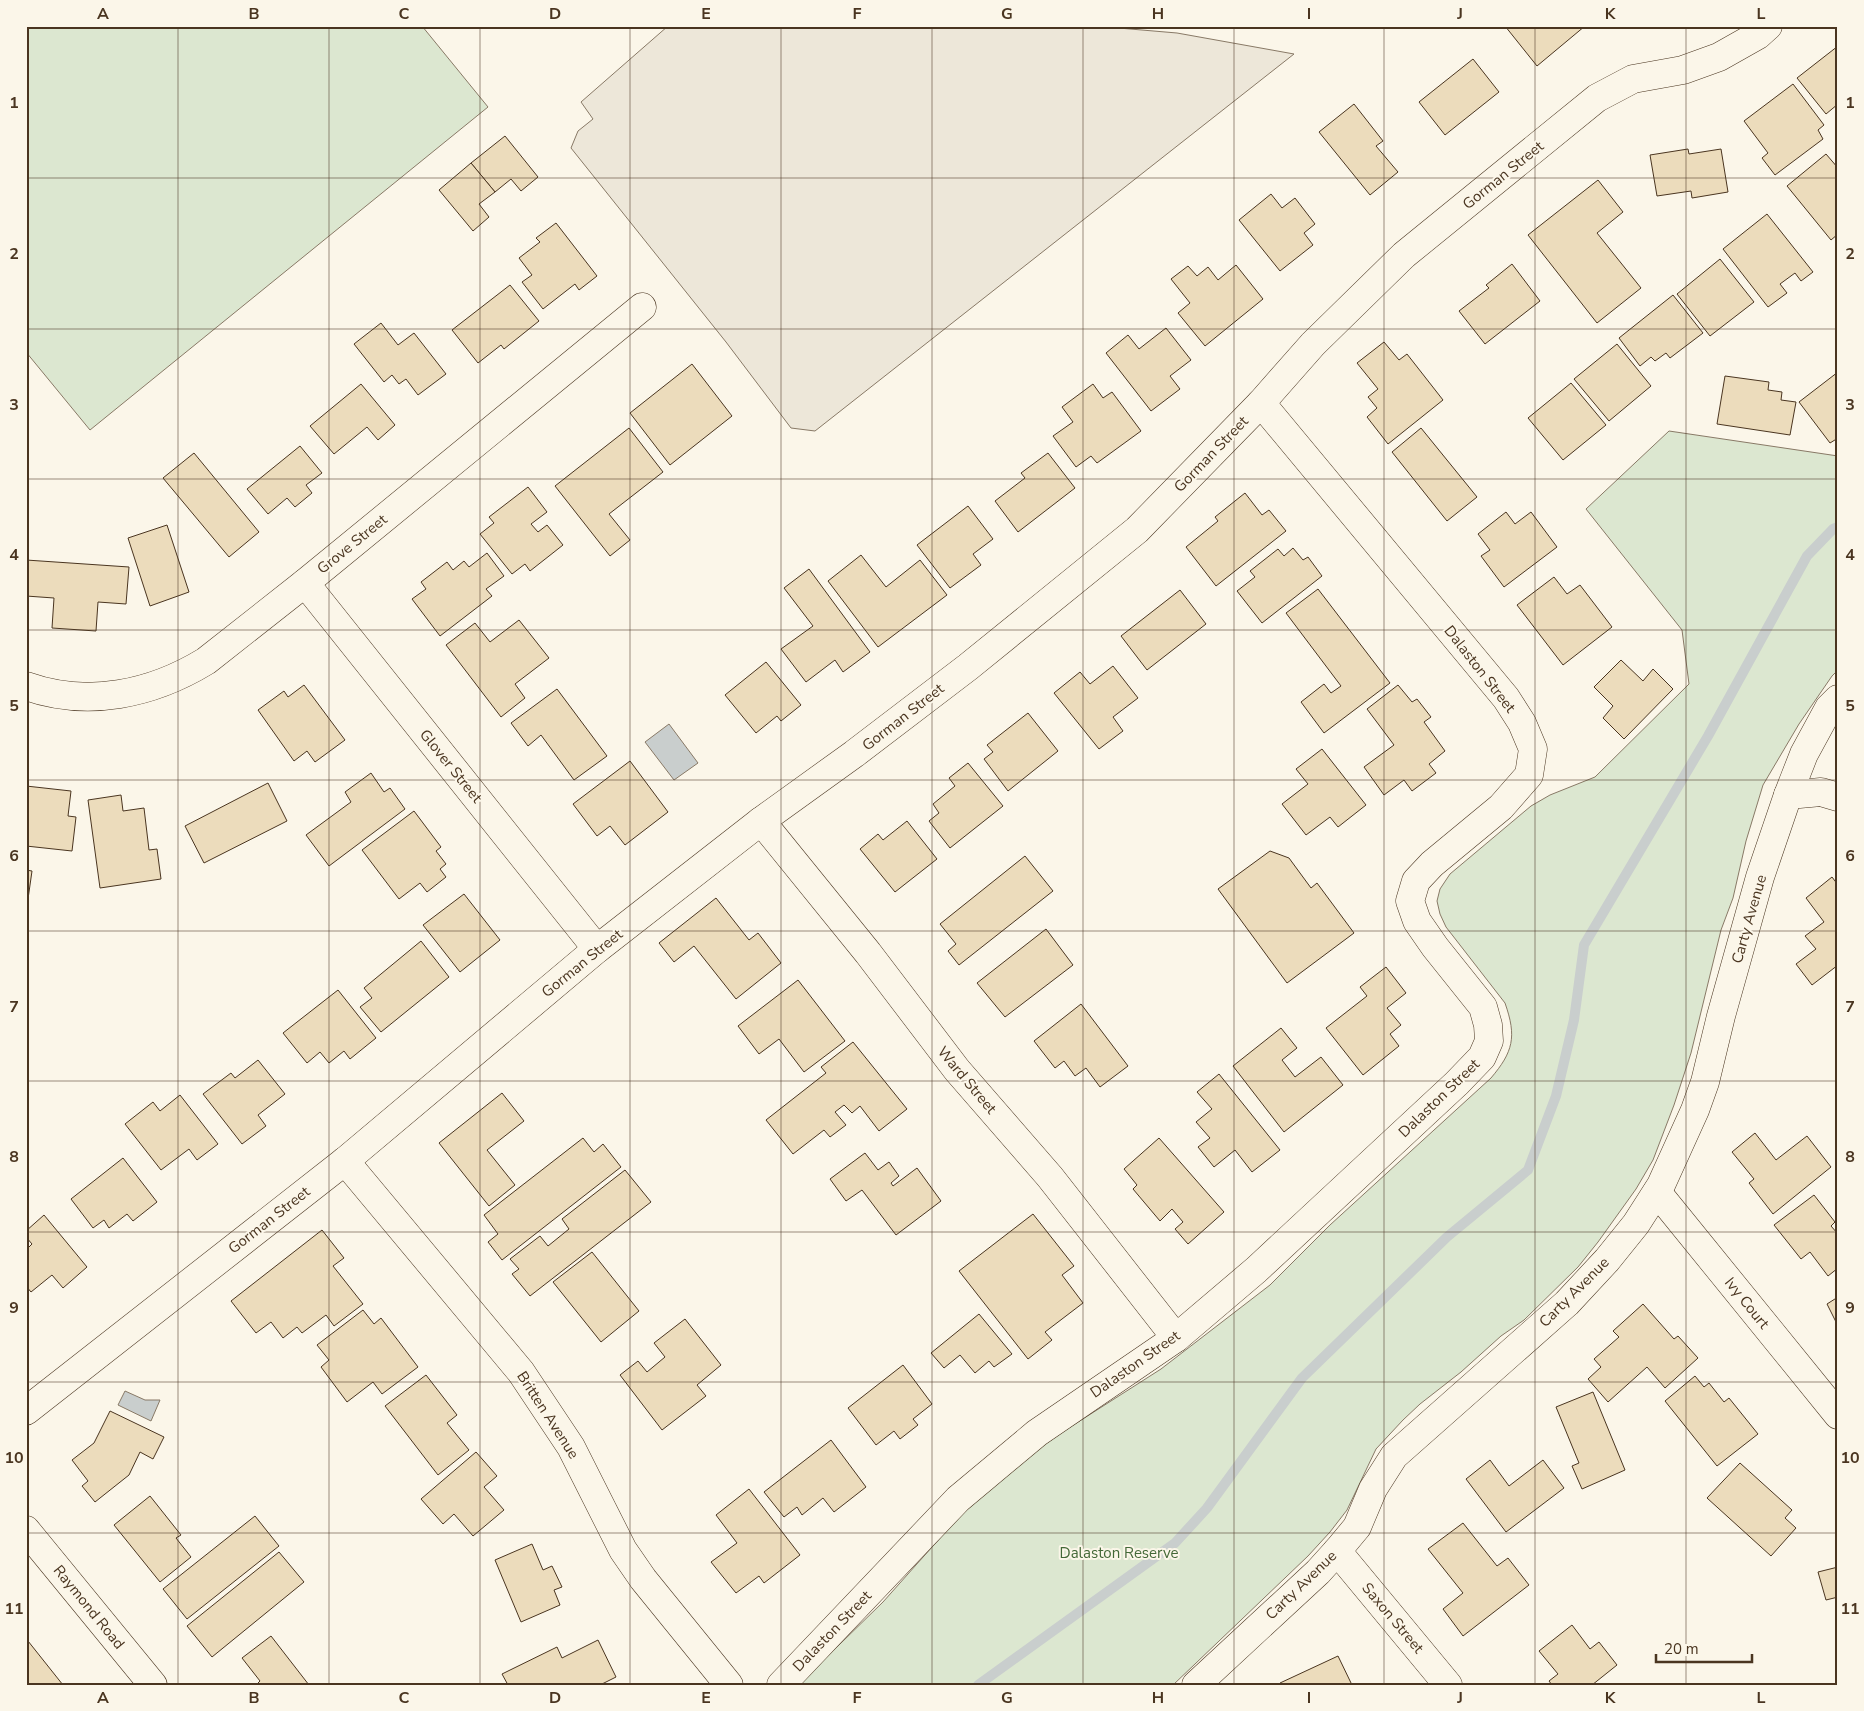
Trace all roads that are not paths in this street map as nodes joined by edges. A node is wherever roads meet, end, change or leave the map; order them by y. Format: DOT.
graph roads {
  1 [pos="1768,26"];
  2 [pos="642,307"];
  3 [pos="1261,403"];
  4 [pos="305,583"];
  5 [pos="26,686"];
  6 [pos="1838,699"];
  7 [pos="1788,795"];
  8 [pos="1838,797"];
  9 [pos="761,821"];
  10 [pos="597,949"];
  11 [pos="345,1160"];
  12 [pos="1657,1192"];
  13 [pos="1176,1338"];
  14 [pos="26,1412"];
  15 [pos="1838,1414"];
  16 [pos="26,1530"];
  17 [pos="1337,1551"];
  18 [pos="153,1685"];
  19 [pos="729,1685"];
  20 [pos="781,1685"];
  21 [pos="1196,1685"];
  22 [pos="1448,1685"];
  1 -- 3 [label="street, Gorman Street"];
  2 -- 4 [label="street, Grove Street"];
  3 -- 9 [label="street, Gorman Street"];
  3 -- 13 [label="street, Dalaston Street"];
  4 -- 5 [label="street, Grove Street"];
  4 -- 10 [label="street, Glover Street"];
  6 -- 7 [label="street, Carty Avenue"];
  7 -- 8 [label="street"];
  7 -- 12 [label="street, Carty Avenue"];
  9 -- 10 [label="street, Gorman Street"];
  9 -- 13 [label="street, Ward Street"];
  10 -- 11 [label="street, Gorman Street"];
  11 -- 14 [label="street, Gorman Street"];
  11 -- 19 [label="street, Britten Avenue"];
  12 -- 15 [label="street, Ivy Court"];
  12 -- 17 [label="street, Carty Avenue"];
  13 -- 20 [label="street, Dalaston Street"];
  16 -- 18 [label="street, Raymond Road"];
  17 -- 21 [label="street, Carty Avenue"];
  17 -- 22 [label="street, Saxon Street"];
}
